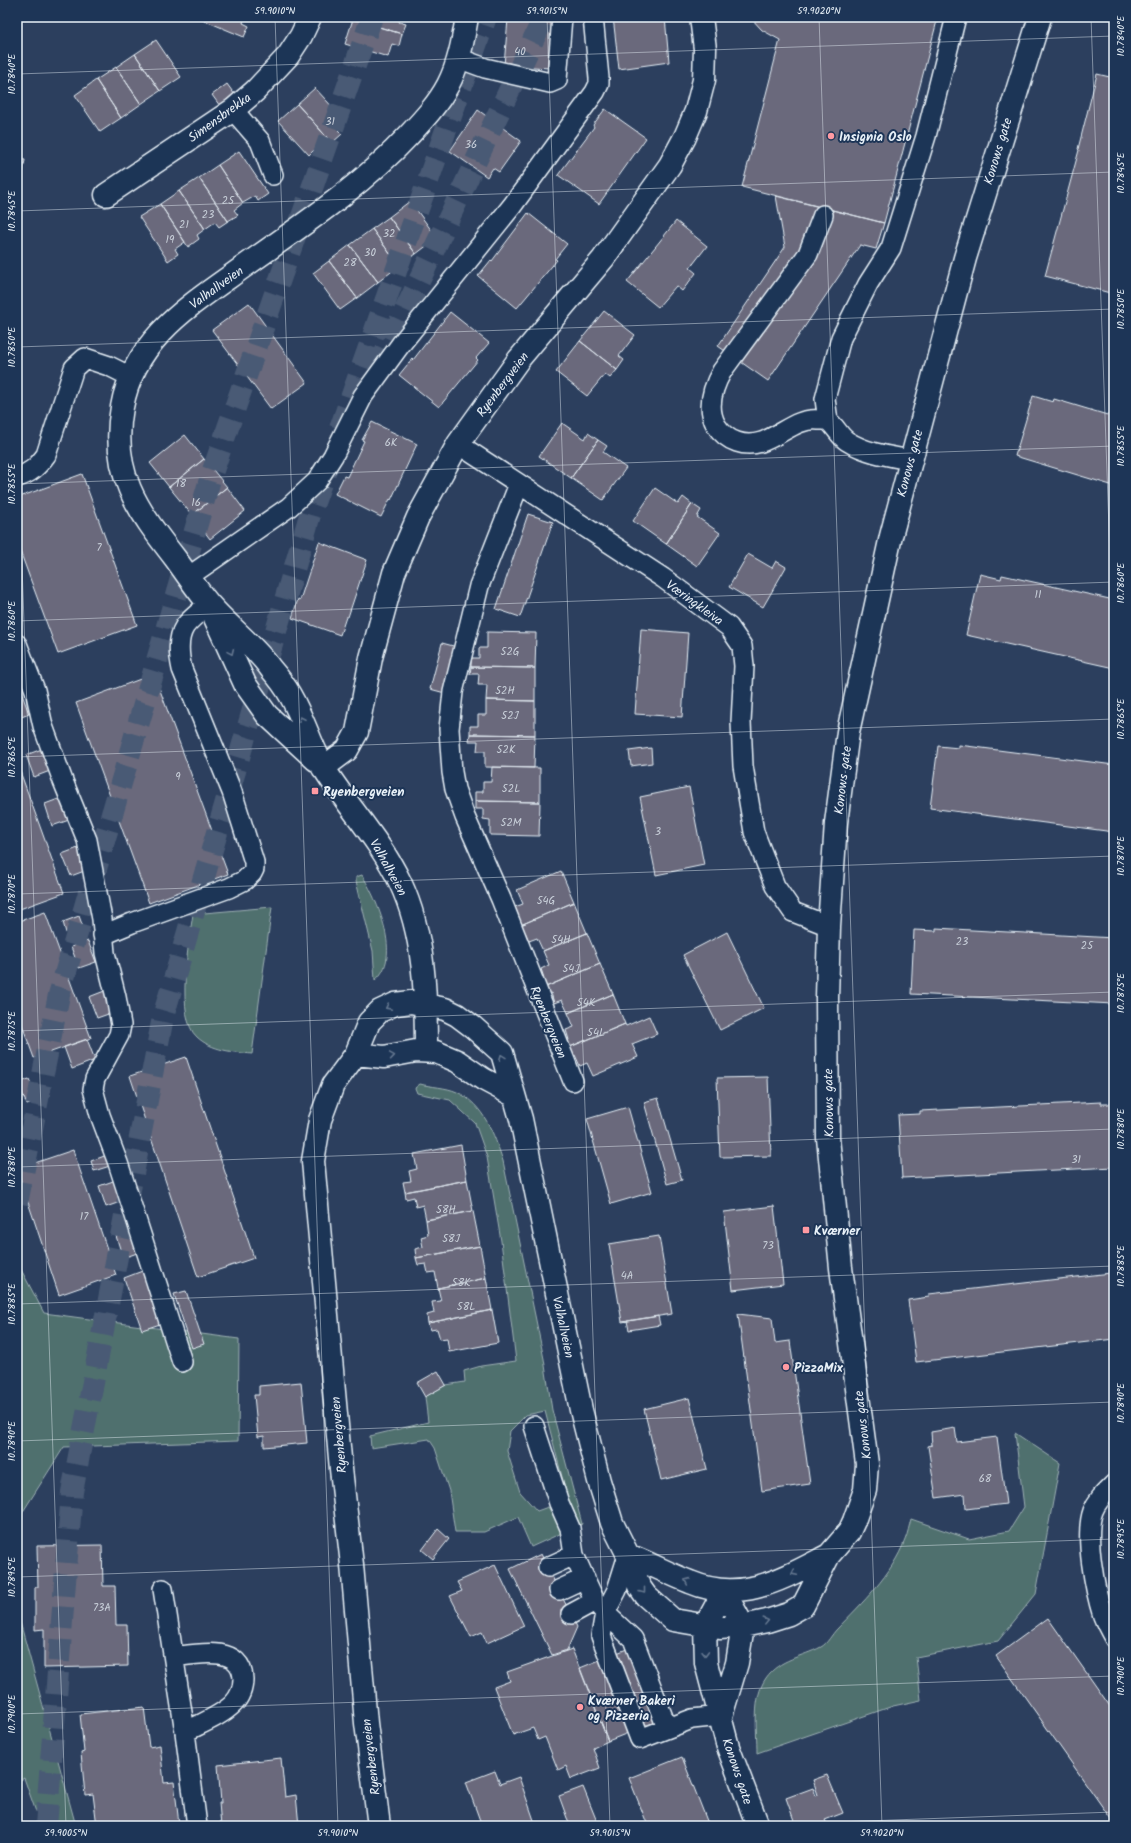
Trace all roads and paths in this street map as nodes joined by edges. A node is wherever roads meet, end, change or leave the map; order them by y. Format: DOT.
graph roads {
  1 [pos="310,17"];
  2 [pos="467,17"];
  3 [pos="562,17"];
  4 [pos="593,17"];
  5 [pos="701,17"];
  6 [pos="956,17"];
  7 [pos="1040,17"];
  8 [pos="458,58"];
  9 [pos="233,110"];
  10 [pos="273,175"];
  11 [pos="106,195"];
  12 [pos="823,215"];
  13 [pos="131,377"];
  14 [pos="828,421"];
  15 [pos="458,444"];
  16 [pos="910,460"];
  17 [pos="17,477"];
  18 [pos="519,484"];
  19 [pos="188,576"];
  20 [pos="209,604"];
  21 [pos="17,644"];
  22 [pos="324,768"];
  23 [pos="829,926"];
  24 [pos="103,935"];
  25 [pos="426,1004"];
  26 [pos="426,1052"];
  27 [pos="356,1054"];
  28 [pos="573,1080"];
  29 [pos="513,1095"];
  30 [pos="182,1362"];
  31 [pos="534,1426"];
  32 [pos="1114,1484"];
  33 [pos="574,1555"];
  34 [pos="628,1555"];
  35 [pos="829,1555"];
  36 [pos="548,1567"];
  37 [pos="585,1578"];
  38 [pos="163,1589"];
  39 [pos="559,1590"];
  40 [pos="724,1591"];
  41 [pos="600,1607"];
  42 [pos="571,1614"];
  43 [pos="705,1626"];
  44 [pos="743,1626"];
  45 [pos="1114,1638"];
  46 [pos="174,1657"];
  47 [pos="721,1716"];
  48 [pos="667,1728"];
  49 [pos="185,1732"];
  50 [pos="197,1826"];
  51 [pos="379,1826"];
  52 [pos="758,1826"];
  1 -- 9 [label="main road, Simensbrekka"];
  2 -- 8 [label="main road, Valhallveien"];
  3 -- 8 [label="lane"];
  4 -- 19 [label="lane"];
  5 -- 15 [label="main road, Ryenbergveien"];
  6 -- 14 [label="lane"];
  7 -- 16 [label="main road, Konows gate"];
  8 -- 13 [label="main road, Valhallveien"];
  9 -- 10 [label="lane"];
  9 -- 11 [label="main road, Simensbrekka"];
  12 -- 14 [label="lane"];
  13 -- 17 [label="lane"];
  13 -- 19 [label="main road, Valhallveien"];
  14 -- 16 [label="lane"];
  15 -- 18 [label="lane, Væringkleiva"];
  15 -- 22 [label="main road, Ryenbergveien"];
  16 -- 23 [label="main road, Konows gate"];
  18 -- 23 [label="lane, Væringkleiva"];
  18 -- 28 [label="lane, Ryenbergveien"];
  19 -- 20 [label="main road, Valhallveien"];
  22 -- 20 [label="main road, Valhallveien, one-way"];
  20 -- 22 [label="main road, Valhallveien, one-way"];
  20 -- 24 [label="lane"];
  21 -- 24 [label="lane"];
  22 -- 25 [label="main road, Valhallveien"];
  23 -- 35 [label="main road, Konows gate"];
  24 -- 30 [label="lane"];
  25 -- 26 [label="main road, Valhallveien"];
  25 -- 27 [label="main road, Ryenbergveien, one-way"];
  29 -- 25 [label="main road, Valhallveien, one-way"];
  27 -- 26 [label="main road, one-way"];
  26 -- 29 [label="main road"];
  27 -- 51 [label="main road, Ryenbergveien"];
  29 -- 34 [label="main road, Valhallveien"];
  31 -- 33 [label="lane"];
  32 -- 45 [label="lane"];
  33 -- 36 [label="lane"];
  33 -- 37 [label="lane"];
  40 -- 34 [label="main road, one-way"];
  34 -- 41 [label="lane"];
  34 -- 43 [label="main road, Valhallveien, one-way"];
  35 -- 40 [label="main road, Konows gate, one-way"];
  44 -- 35 [label="main road, Konows gate, one-way"];
  37 -- 39 [label="lane"];
  37 -- 41 [label="lane"];
  38 -- 46 [label="lane"];
  40 -- 43 [label="main road"];
  40 -- 44 [label="main road"];
  41 -- 42 [label="lane"];
  41 -- 48 [label="lane"];
  41 -- 48 [label="lane"];
  43 -- 44 [label="main road, Valhallveien"];
  43 -- 47 [label="main road, Konows gate, one-way"];
  44 -- 47 [label="main road, Konows gate"];
  46 -- 49 [label="lane"];
  46 -- 49 [label="lane"];
  47 -- 48 [label="lane"];
  47 -- 52 [label="main road, Konows gate"];
  49 -- 50 [label="lane"];
}
